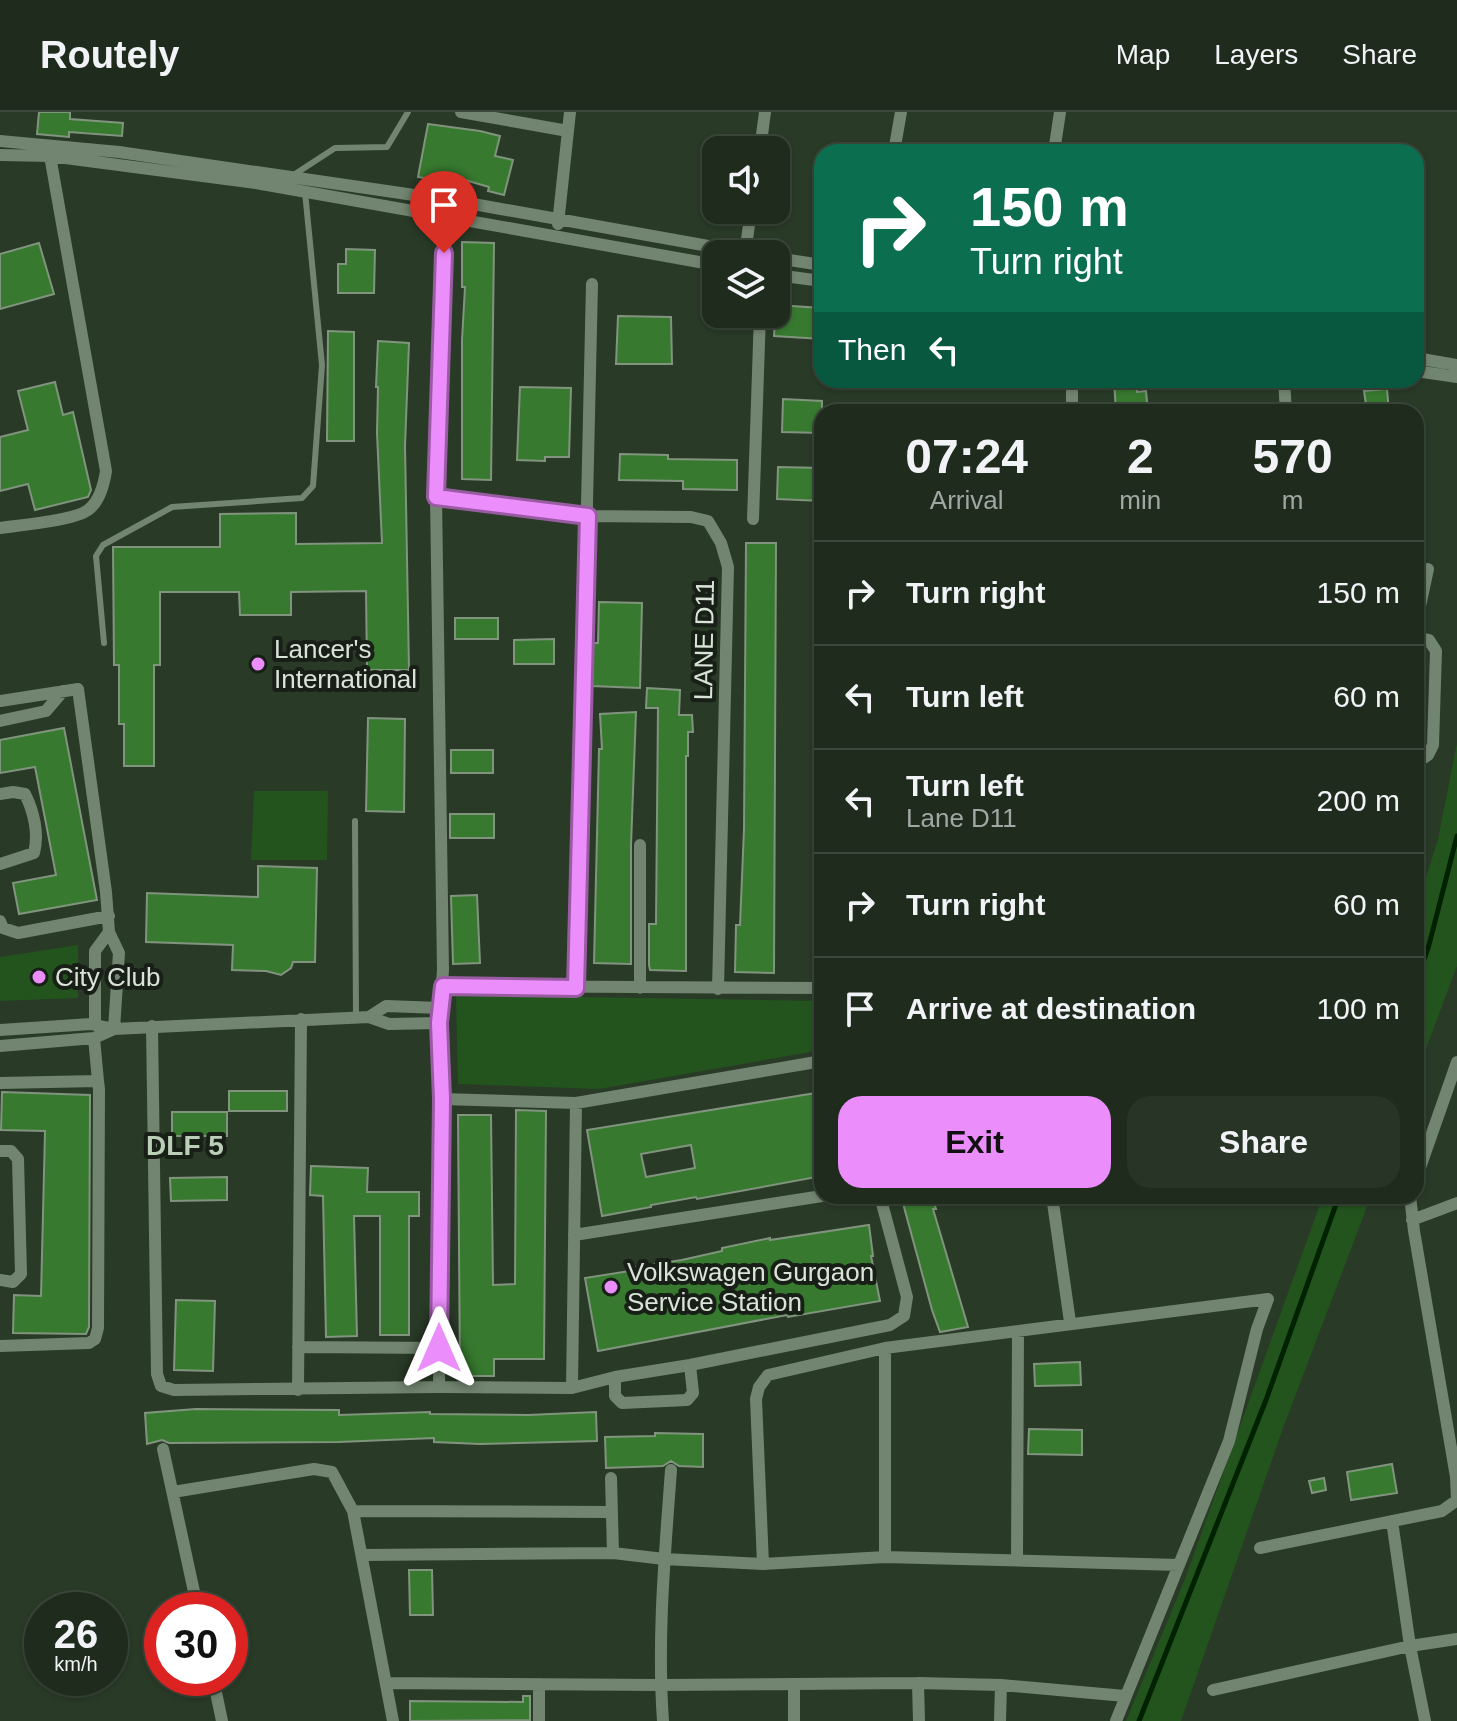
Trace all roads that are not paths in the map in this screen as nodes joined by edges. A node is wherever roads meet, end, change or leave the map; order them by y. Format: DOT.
graph roads {
  1 [pos="408,112"];
  2 [pos="461,112"];
  3 [pos="570,112"];
  4 [pos="765,112"];
  5 [pos="901,112"];
  6 [pos="1060,112"];
  7 [pos="568,131"];
  8 [pos="762,136"];
  9 [pos="0,141"];
  10 [pos="895,144"];
  11 [pos="1055,144"];
  12 [pos="0,155"];
  13 [pos="50,156"];
  14 [pos="290,177"];
  15 [pos="305,192"];
  16 [pos="559,220"];
  17 [pos="557,235"];
  18 [pos="702,246"];
  19 [pos="444,253"];
  20 [pos="790,260"];
  21 [pos="702,262"];
  22 [pos="814,264"];
  23 [pos="790,277"];
  24 [pos="814,280"];
  25 [pos="592,284"];
  26 [pos="760,328"];
  27 [pos="1424,359"];
  28 [pos="1457,365"];
  29 [pos="1424,372"];
  30 [pos="1457,377"];
  31 [pos="436,497"];
  32 [pos="588,516"];
  33 [pos="753,519"];
  34 [pos="0,528"];
  35 [pos="1428,569"];
  36 [pos="1424,588"];
  37 [pos="1424,639"];
  38 [pos="104,643"];
  39 [pos="63,691"];
  40 [pos="0,701"];
  41 [pos="0,721"];
  42 [pos="1424,758"];
  43 [pos="0,794"];
  44 [pos="355,821"];
  45 [pos="640,845"];
  46 [pos="0,864"];
  47 [pos="109,916"];
  48 [pos="0,921"];
  49 [pos="109,932"];
  50 [pos="443,986"];
  51 [pos="576,988"];
  52 [pos="640,988"];
  53 [pos="814,988"];
  54 [pos="718,989"];
  55 [pos="440,1008"];
  56 [pos="362,1018"];
  57 [pos="301,1019"];
  58 [pos="439,1023"];
  59 [pos="152,1026"];
  60 [pos="114,1029"];
  61 [pos="0,1030"];
  62 [pos="95,1032"];
  63 [pos="0,1046"];
  64 [pos="814,1062"];
  65 [pos="1457,1062"];
  66 [pos="98,1081"];
  67 [pos="0,1083"];
  68 [pos="442,1099"];
  69 [pos="576,1103"];
  70 [pos="0,1151"];
  71 [pos="1424,1156"];
  72 [pos="814,1197"];
  73 [pos="1457,1203"];
  74 [pos="882,1204"];
  75 [pos="1053,1204"];
  76 [pos="1411,1204"];
  77 [pos="1412,1220"];
  78 [pos="574,1235"];
  79 [pos="0,1280"];
  80 [pos="1070,1322"];
  81 [pos="1018,1331"];
  82 [pos="0,1346"];
  83 [pos="298,1347"];
  84 [pos="439,1348"];
  85 [pos="885,1348"];
  86 [pos="690,1365"];
  87 [pos="615,1377"];
  88 [pos="439,1387"];
  89 [pos="572,1388"];
  90 [pos="298,1390"];
  91 [pos="163,1449"];
  92 [pos="671,1470"];
  93 [pos="611,1478"];
  94 [pos="173,1492"];
  95 [pos="1457,1500"];
  96 [pos="353,1511"];
  97 [pos="611,1512"];
  98 [pos="1392,1521"];
  99 [pos="1260,1548"];
  100 [pos="613,1553"];
  101 [pos="362,1555"];
  102 [pos="885,1557"];
  103 [pos="664,1559"];
  104 [pos="1017,1559"];
  105 [pos="763,1564"];
  106 [pos="1179,1565"];
  107 [pos="194,1592"];
  108 [pos="1457,1639"];
  109 [pos="1410,1646"];
  110 [pos="386,1683"];
  111 [pos="918,1683"];
  112 [pos="539,1684"];
  113 [pos="794,1684"];
  114 [pos="660,1685"];
  115 [pos="1001,1685"];
  116 [pos="1213,1690"];
  117 [pos="217,1696"];
  118 [pos="1125,1696"];
  119 [pos="222,1721"];
  120 [pos="393,1721"];
  121 [pos="539,1721"];
  122 [pos="663,1721"];
  123 [pos="794,1721"];
  124 [pos="919,1721"];
  125 [pos="1000,1721"];
  126 [pos="1116,1721"];
  127 [pos="1425,1721"];
  1 -- 14 [label="lane"];
  2 -- 7 [label="street"];
  3 -- 7 [label="street"];
  4 -- 8 [label="street"];
  5 -- 10 [label="street"];
  6 -- 11 [label="street"];
  7 -- 16 [label="street"];
  9 -- 14 [label="street"];
  12 -- 13 [label="street"];
  13 -- 15 [label="street"];
  13 -- 34 [label="street"];
  14 -- 16 [label="street"];
  15 -- 17 [label="street"];
  15 -- 38 [label="lane"];
  16 -- 17 [label="street"];
  16 -- 18 [label="street"];
  17 -- 21 [label="street"];
  19 -- 31 [label="street"];
  20 -- 22 [label="street"];
  23 -- 24 [label="street"];
  25 -- 32 [label="street"];
  26 -- 33 [label="street"];
  27 -- 28 [label="street"];
  29 -- 30 [label="street"];
  31 -- 32 [label="street, LANE D11"];
  31 -- 50 [label="street"];
  32 -- 51 [label="street"];
  32 -- 54 [label="street, LANE D11"];
  35 -- 36 [label="street"];
  37 -- 42 [label="street"];
  39 -- 40 [label="street"];
  39 -- 41 [label="street"];
  39 -- 47 [label="street"];
  43 -- 46 [label="street"];
  44 -- 56 [label="lane"];
  45 -- 52 [label="street"];
  47 -- 48 [label="street"];
  47 -- 49 [label="street"];
  49 -- 60 [label="street"];
  49 -- 62 [label="street"];
  50 -- 51 [label="street"];
  50 -- 55 [label="street"];
  51 -- 52 [label="street"];
  52 -- 54 [label="street"];
  53 -- 54 [label="street"];
  55 -- 56 [label="street"];
  55 -- 58 [label="street"];
  56 -- 57 [label="street"];
  56 -- 58 [label="street"];
  57 -- 59 [label="street"];
  57 -- 83 [label="street"];
  58 -- 68 [label="street"];
  59 -- 60 [label="street"];
  59 -- 90 [label="street"];
  60 -- 62 [label="street"];
  61 -- 62 [label="street"];
  62 -- 63 [label="street"];
  62 -- 66 [label="street"];
  64 -- 69 [label="street"];
  65 -- 71 [label="street"];
  66 -- 67 [label="street"];
  66 -- 82 [label="street"];
  68 -- 69 [label="street"];
  68 -- 84 [label="street"];
  69 -- 78 [label="street"];
  70 -- 79 [label="street"];
  72 -- 78 [label="street"];
  73 -- 77 [label="street"];
  74 -- 86 [label="street"];
  75 -- 80 [label="street"];
  76 -- 77 [label="street"];
  77 -- 95 [label="street"];
  78 -- 89 [label="street"];
  80 -- 81 [label="street"];
  80 -- 106 [label="street"];
  81 -- 85 [label="street"];
  81 -- 104 [label="street"];
  83 -- 84 [label="street"];
  83 -- 90 [label="street"];
  84 -- 88 [label="street"];
  85 -- 102 [label="street"];
  85 -- 105 [label="street"];
  86 -- 87 [label="street"];
  86 -- 87 [label="street"];
  87 -- 89 [label="street"];
  88 -- 89 [label="street"];
  88 -- 90 [label="street"];
  91 -- 94 [label="street"];
  92 -- 103 [label="street"];
  93 -- 97 [label="street"];
  94 -- 96 [label="street"];
  94 -- 107 [label="street"];
  95 -- 98 [label="street"];
  96 -- 97 [label="street"];
  96 -- 101 [label="street"];
  97 -- 100 [label="street"];
  98 -- 99 [label="street"];
  98 -- 109 [label="street"];
  100 -- 101 [label="street"];
  100 -- 103 [label="street"];
  101 -- 110 [label="street"];
  102 -- 104 [label="street"];
  102 -- 105 [label="street"];
  103 -- 105 [label="street"];
  103 -- 114 [label="street"];
  104 -- 106 [label="street"];
  106 -- 118 [label="street"];
  108 -- 109 [label="street"];
  109 -- 116 [label="street"];
  109 -- 127 [label="street"];
  110 -- 112 [label="street"];
  110 -- 120 [label="street"];
  111 -- 113 [label="street"];
  111 -- 115 [label="street"];
  111 -- 124 [label="street"];
  112 -- 114 [label="street"];
  112 -- 121 [label="street"];
  113 -- 114 [label="street"];
  113 -- 123 [label="street"];
  114 -- 122 [label="street"];
  115 -- 118 [label="street"];
  115 -- 125 [label="street"];
  117 -- 119 [label="street"];
  118 -- 126 [label="street"];
}
